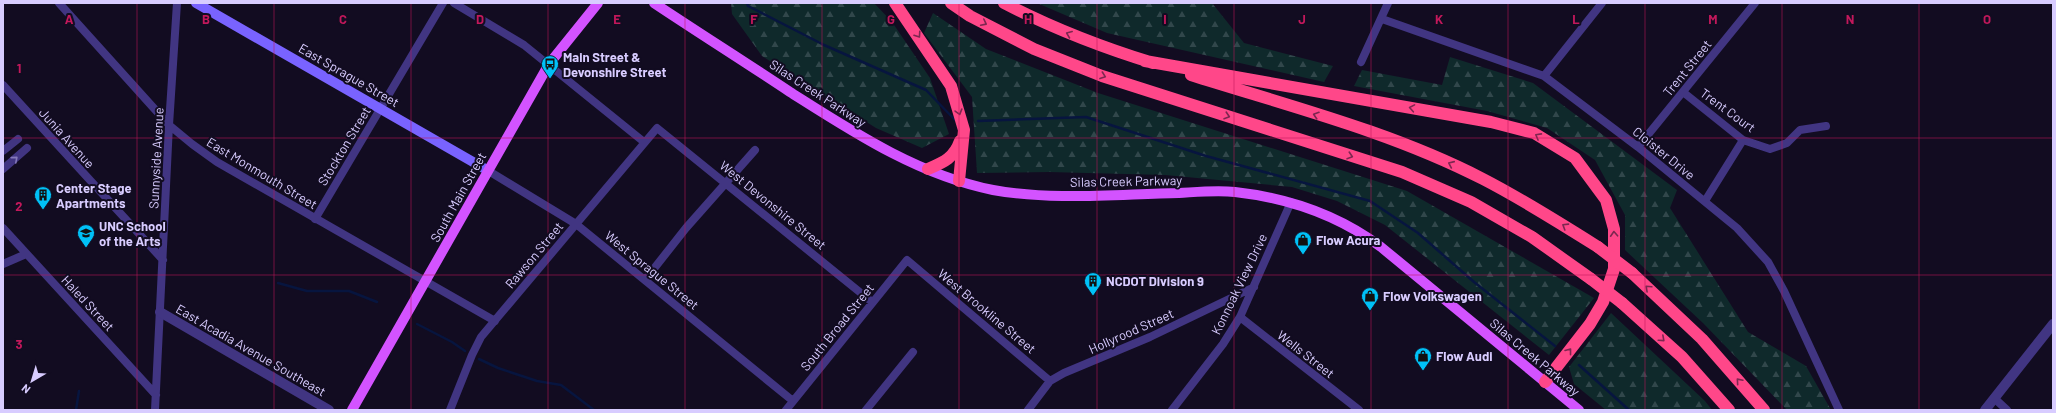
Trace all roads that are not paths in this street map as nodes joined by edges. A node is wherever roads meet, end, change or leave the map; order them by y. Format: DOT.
graph roads {
  1 [pos="58,3"];
  2 [pos="177,3"];
  3 [pos="196,3"];
  4 [pos="442,3"];
  5 [pos="454,3"];
  6 [pos="598,3"];
  7 [pos="654,3"];
  8 [pos="896,3"];
  9 [pos="951,3"];
  10 [pos="1004,3"];
  11 [pos="1388,3"];
  12 [pos="1602,3"];
  13 [pos="1754,3"];
  14 [pos="1382,19"];
  15 [pos="1145,61"];
  16 [pos="1361,62"];
  17 [pos="549,64"];
  18 [pos="1544,76"];
  19 [pos="3,85"];
  20 [pos="1683,92"];
  21 [pos="381,108"];
  22 [pos="169,125"];
  23 [pos="1826,126"];
  24 [pos="657,128"];
  25 [pos="964,130"];
  26 [pos="18,139"];
  27 [pos="644,142"];
  28 [pos="1742,143"];
  29 [pos="1638,147"];
  30 [pos="27,148"];
  31 [pos="756,150"];
  32 [pos="3,151"];
  33 [pos="3,169"];
  34 [pos="928,169"];
  35 [pos="487,170"];
  36 [pos="959,181"];
  37 [pos="727,183"];
  38 [pos="1705,201"];
  39 [pos="1292,202"];
  40 [pos="316,219"];
  41 [pos="576,224"];
  42 [pos="3,228"];
  43 [pos="26,254"];
  44 [pos="162,260"];
  45 [pos="907,260"];
  46 [pos="3,264"];
  47 [pos="645,280"];
  48 [pos="426,282"];
  49 [pos="1254,287"];
  50 [pos="872,302"];
  51 [pos="160,312"];
  52 [pos="1240,318"];
  53 [pos="495,321"];
  54 [pos="2053,324"];
  55 [pos="913,352"];
  56 [pos="1050,381"];
  57 [pos="1545,382"];
  58 [pos="156,395"];
  59 [pos="1994,398"];
  60 [pos="793,401"];
  61 [pos="155,410"];
  62 [pos="328,410"];
  63 [pos="352,410"];
  64 [pos="450,410"];
  65 [pos="786,410"];
  66 [pos="866,410"];
  67 [pos="1028,410"];
  68 [pos="1172,410"];
  69 [pos="1359,410"];
  70 [pos="1579,410"];
  71 [pos="1728,410"];
  72 [pos="1764,410"];
  73 [pos="1839,410"];
  74 [pos="1985,410"];
  75 [pos="2007,410"];
  1 -- 22 [label="street, East Monmouth Street"];
  2 -- 22 [label="street, Sunnyside Avenue"];
  3 -- 21 [label="main road, East Sprague Street"];
  4 -- 21 [label="street, Stockton Street"];
  5 -- 17 [label="street"];
  6 -- 17 [label="main road, South Main Street"];
  7 -- 34 [label="main road, Silas Creek Parkway"];
  8 -- 25 [label="highway, one-way"];
  9 -- 71 [label="highway, one-way, bridge"];
  15 -- 10 [label="highway, one-way"];
  11 -- 14 [label="street"];
  12 -- 18 [label="street"];
  13 -- 20 [label="street, Trent Street"];
  14 -- 16 [label="street"];
  14 -- 18 [label="street, Cloister Drive"];
  57 -- 15 [label="highway, one-way"];
  72 -- 15 [label="highway, one-way, bridge"];
  17 -- 27 [label="street"];
  17 -- 35 [label="main road, South Main Street"];
  18 -- 29 [label="street, Cloister Drive"];
  19 -- 44 [label="street, Junia Avenue"];
  20 -- 28 [label="street, Trent Court"];
  20 -- 29 [label="street, Trent Street"];
  21 -- 35 [label="main road, East Sprague Street"];
  21 -- 40 [label="street, Stockton Street"];
  22 -- 40 [label="street, East Monmouth Street"];
  22 -- 44 [label="street, Sunnyside Avenue"];
  23 -- 28 [label="street, Trent Court"];
  24 -- 27 [label="street, Rawson Street"];
  24 -- 37 [label="street, West Devonshire Street"];
  25 -- 34 [label="highway"];
  25 -- 36 [label="highway"];
  26 -- 32 [label="street"];
  27 -- 41 [label="street, Rawson Street"];
  28 -- 38 [label="street"];
  29 -- 38 [label="street, Cloister Drive"];
  33 -- 30 [label="street, one-way"];
  31 -- 37 [label="street"];
  34 -- 36 [label="main road, Silas Creek Parkway"];
  35 -- 41 [label="street, West Sprague Street"];
  35 -- 48 [label="main road, South Main Street"];
  36 -- 39 [label="main road, Silas Creek Parkway"];
  37 -- 47 [label="street"];
  37 -- 50 [label="street, West Devonshire Street"];
  38 -- 73 [label="street, Cloister Drive"];
  39 -- 49 [label="street, Konnoak View Drive"];
  39 -- 57 [label="main road, Silas Creek Parkway"];
  40 -- 48 [label="street, East Monmouth Street"];
  41 -- 47 [label="street, West Sprague Street"];
  41 -- 53 [label="street, Rawson Street"];
  42 -- 43 [label="street, Haled Street"];
  43 -- 46 [label="street"];
  43 -- 58 [label="street, Haled Street"];
  44 -- 51 [label="street, Sunnyside Avenue"];
  45 -- 50 [label="street, South Broad Street"];
  45 -- 56 [label="street, West Brookline Street"];
  47 -- 60 [label="street, West Sprague Street"];
  48 -- 53 [label="street, East Monmouth Street"];
  48 -- 63 [label="main road, South Main Street"];
  49 -- 52 [label="street, Konnoak View Drive"];
  49 -- 56 [label="street, Hollyrood Street"];
  50 -- 60 [label="street, South Broad Street"];
  51 -- 58 [label="street, Sunnyside Avenue"];
  51 -- 62 [label="street, East Acadia Avenue Southeast"];
  52 -- 68 [label="street, Konnoak View Drive"];
  52 -- 69 [label="street, Wells Street"];
  53 -- 64 [label="street, Rawson Street"];
  54 -- 59 [label="street"];
  55 -- 66 [label="street"];
  56 -- 67 [label="street, Hollyrood Street"];
  57 -- 70 [label="main road, Silas Creek Parkway"];
  58 -- 61 [label="street, Sunnyside Avenue"];
  59 -- 74 [label="street"];
  59 -- 75 [label="street"];
  60 -- 65 [label="street, South Broad Street"];
}
